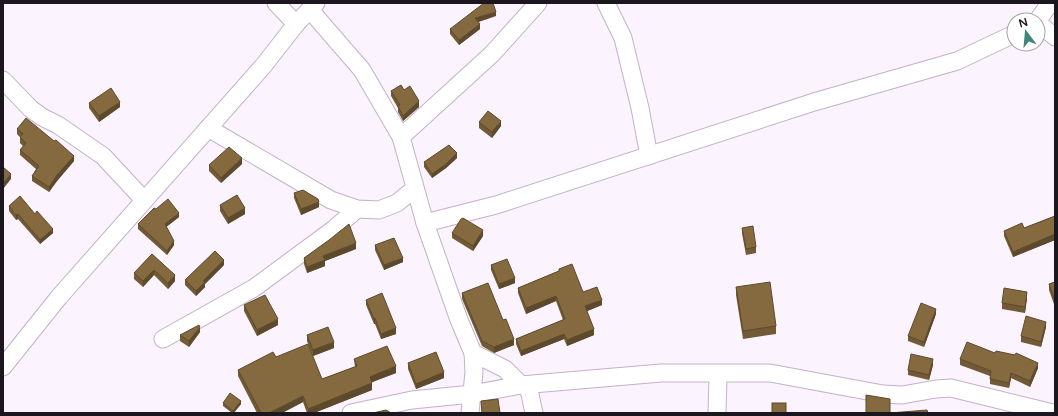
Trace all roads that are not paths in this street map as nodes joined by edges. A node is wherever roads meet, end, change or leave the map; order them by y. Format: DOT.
graph roads {
  1 [pos="276,3"];
  2 [pos="538,3"];
  3 [pos="606,3"];
  4 [pos="1050,3"];
  5 [pos="313,6"];
  6 [pos="1044,12"];
  7 [pos="296,24"];
  8 [pos="1046,30"];
  9 [pos="1055,37"];
  10 [pos="1006,38"];
  11 [pos="3,80"];
  12 [pos="208,128"];
  13 [pos="401,137"];
  14 [pos="649,156"];
  15 [pos="414,189"];
  16 [pos="144,200"];
  17 [pos="357,209"];
  18 [pos="425,223"];
  19 [pos="163,339"];
  20 [pos="473,353"];
  21 [pos="3,367"];
  22 [pos="718,374"];
  23 [pos="525,385"];
  24 [pos="472,394"];
  25 [pos="351,413"];
  26 [pos="470,413"];
  27 [pos="534,413"];
  28 [pos="717,413"];
  29 [pos="1053,413"];
  1 -- 7 [label="street"];
  2 -- 13 [label="street"];
  3 -- 14 [label="street"];
  4 -- 6 [label="street"];
  5 -- 7 [label="street"];
  5 -- 13 [label="street"];
  7 -- 12 [label="street"];
  8 -- 9 [label="street"];
  10 -- 14 [label="street"];
  11 -- 16 [label="street"];
  12 -- 16 [label="street"];
  12 -- 17 [label="street"];
  13 -- 15 [label="street"];
  14 -- 18 [label="street"];
  15 -- 17 [label="street"];
  15 -- 18 [label="street"];
  16 -- 21 [label="street"];
  17 -- 19 [label="street"];
  18 -- 20 [label="street"];
  20 -- 23 [label="street"];
  20 -- 24 [label="street"];
  22 -- 23 [label="street"];
  22 -- 28 [label="street"];
  22 -- 29 [label="street"];
  23 -- 24 [label="street"];
  23 -- 27 [label="street"];
  24 -- 25 [label="street"];
  24 -- 26 [label="street"];
}
